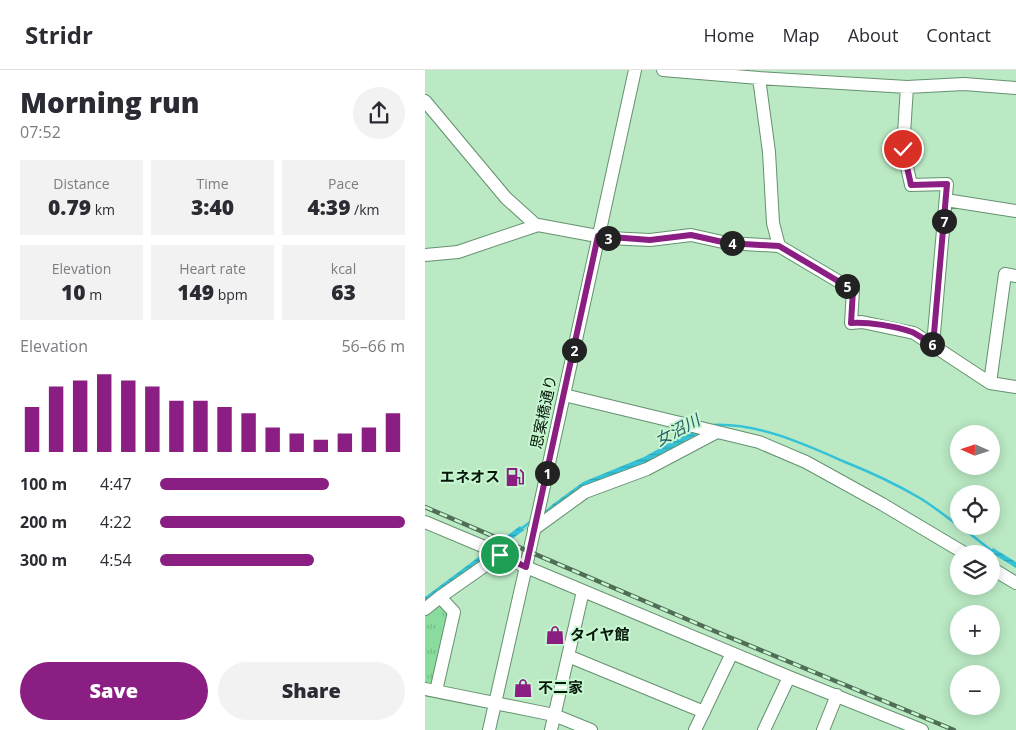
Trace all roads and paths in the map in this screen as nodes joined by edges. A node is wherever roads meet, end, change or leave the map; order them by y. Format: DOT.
graph roads {
  1 [pos="635,70"];
  2 [pos="663,70"];
  3 [pos="759,78"];
  4 [pos="907,87"];
  5 [pos="1016,88"];
  6 [pos="425,101"];
  7 [pos="946,200"];
  8 [pos="1016,211"];
  9 [pos="535,225"];
  10 [pos="598,236"];
  11 [pos="779,246"];
  12 [pos="425,255"];
  13 [pos="1016,276"];
  14 [pos="933,345"];
  15 [pos="990,383"];
  16 [pos="1016,387"];
  17 [pos="564,395"];
  18 [pos="713,431"];
  19 [pos="425,522"];
  20 [pos="535,526"];
  21 [pos="951,545"];
  22 [pos="494,552"];
  23 [pos="526,567"];
  24 [pos="1000,573"];
  25 [pos="1016,583"];
  26 [pos="583,591"];
  27 [pos="440,597"];
  28 [pos="425,609"];
  29 [pos="732,653"];
  30 [pos="568,656"];
  31 [pos="789,677"];
  32 [pos="431,690"];
  33 [pos="837,695"];
  34 [pos="495,703"];
  35 [pos="704,712"];
  36 [pos="554,715"];
  37 [pos="895,725"];
  38 [pos="697,729"];
  39 [pos="489,730"];
  40 [pos="551,730"];
  41 [pos="591,730"];
  42 [pos="764,730"];
  43 [pos="823,730"];
  44 [pos="921,730"];
  1 -- 10 [label="street, 思案橋通り"];
  2 -- 3 [label="street"];
  3 -- 4 [label="street"];
  3 -- 11 [label="street"];
  4 -- 5 [label="street"];
  4 -- 7 [label="street"];
  6 -- 9 [label="street"];
  7 -- 8 [label="street"];
  7 -- 14 [label="street"];
  9 -- 10 [label="street"];
  9 -- 12 [label="street"];
  10 -- 11 [label="street"];
  10 -- 17 [label="street, 思案橋通り"];
  11 -- 14 [label="street"];
  13 -- 15 [label="street"];
  14 -- 15 [label="street"];
  15 -- 16 [label="street"];
  17 -- 18 [label="street"];
  17 -- 20 [label="street, 思案橋通り"];
  18 -- 20 [label="street"];
  18 -- 21 [label="street"];
  19 -- 22 [label="street"];
  20 -- 23 [label="street, 思案橋通り"];
  22 -- 23 [label="street"];
  22 -- 27 [label="street"];
  23 -- 26 [label="street"];
  23 -- 34 [label="street, 思案橋通り"];
  24 -- 25 [label="street"];
  26 -- 29 [label="street"];
  26 -- 30 [label="street"];
  27 -- 28 [label="street"];
  27 -- 32 [label="street"];
  29 -- 31 [label="street"];
  29 -- 35 [label="street"];
  30 -- 35 [label="street"];
  30 -- 36 [label="street"];
  31 -- 33 [label="street"];
  31 -- 42 [label="street"];
  32 -- 34 [label="street"];
  33 -- 37 [label="street"];
  33 -- 43 [label="street"];
  34 -- 36 [label="street"];
  34 -- 39 [label="street, 思案橋通り"];
  35 -- 38 [label="street"];
  36 -- 40 [label="street"];
  36 -- 41 [label="street"];
  37 -- 44 [label="street"];
}
